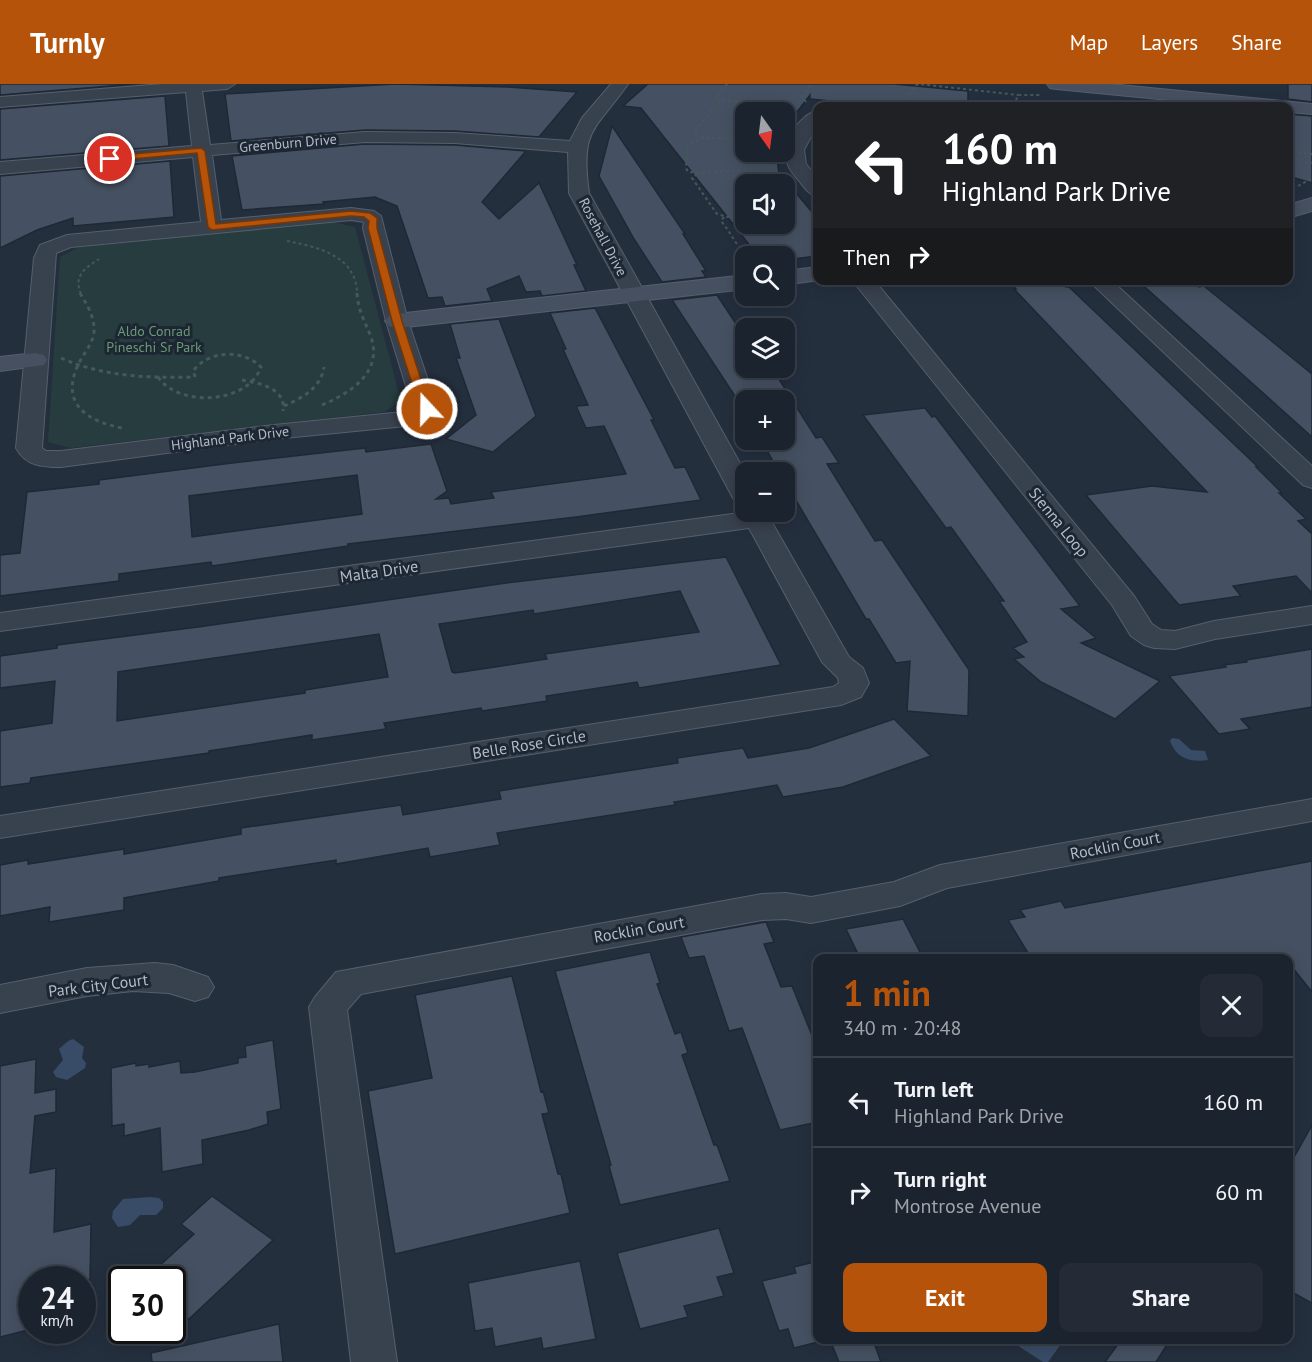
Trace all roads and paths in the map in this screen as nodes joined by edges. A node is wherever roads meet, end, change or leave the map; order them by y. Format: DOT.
graph roads {
  1 [pos="227,84"];
  2 [pos="598,84"];
  3 [pos="727,84"];
  4 [pos="1056,84"];
  5 [pos="1143,84"];
  6 [pos="193,85"];
  7 [pos="619,85"];
  8 [pos="914,85"];
  9 [pos="1018,95"];
  10 [pos="720,100"];
  11 [pos="1312,101"];
  12 [pos="0,102"];
  13 [pos="906,102"];
  14 [pos="1240,102"];
  15 [pos="1293,107"];
  16 [pos="1312,109"];
  17 [pos="809,112"];
  18 [pos="704,138"];
  19 [pos="735,140"];
  20 [pos="576,147"];
  21 [pos="201,151"];
  22 [pos="1293,152"];
  23 [pos="1312,154"];
  24 [pos="1293,158"];
  25 [pos="1312,164"];
  26 [pos="778,167"];
  27 [pos="0,168"];
  28 [pos="698,173"];
  29 [pos="1312,178"];
  30 [pos="813,185"];
  31 [pos="1294,188"];
  32 [pos="1312,204"];
  33 [pos="813,209"];
  34 [pos="1293,210"];
  35 [pos="795,211"];
  36 [pos="725,216"];
  37 [pos="735,216"];
  38 [pos="212,227"];
  39 [pos="282,240"];
  40 [pos="736,246"];
  41 [pos="104,257"];
  42 [pos="813,275"];
  43 [pos="795,277"];
  44 [pos="735,283"];
  45 [pos="866,285"];
  46 [pos="1103,285"];
  47 [pos="634,295"];
  48 [pos="397,321"];
  49 [pos="61,351"];
  50 [pos="35,360"];
  51 [pos="0,364"];
  52 [pos="78,366"];
  53 [pos="324,367"];
  54 [pos="158,377"];
  55 [pos="243,380"];
  56 [pos="254,382"];
  57 [pos="284,406"];
  58 [pos="317,407"];
  59 [pos="281,420"];
  60 [pos="126,429"];
  61 [pos="735,479"];
  62 [pos="1312,480"];
  63 [pos="735,513"];
  64 [pos="759,522"];
  65 [pos="1312,615"];
  66 [pos="0,622"];
  67 [pos="1312,810"];
  68 [pos="0,827"];
  69 [pos="195,987"];
  70 [pos="0,999"];
  71 [pos="374,1362"];
  1 -- 6 [label="street"];
  2 -- 7 [label="street"];
  3 -- 10 [label="path"];
  4 -- 14 [label="main road"];
  5 -- 11 [label="main road"];
  6 -- 12 [label="street"];
  6 -- 21 [label="street"];
  7 -- 20 [label="street"];
  8 -- 9 [label="path"];
  8 -- 13 [label="path"];
  10 -- 17 [label="path"];
  10 -- 18 [label="path"];
  15 -- 16 [label="main road"];
  17 -- 30 [label="street"];
  18 -- 19 [label="path"];
  18 -- 28 [label="path"];
  20 -- 21 [label="street, Greenburn Drive"];
  20 -- 47 [label="street, Rosehall Drive"];
  21 -- 27 [label="street, Greenburn Drive"];
  21 -- 38 [label="street"];
  22 -- 23 [label="path"];
  24 -- 25 [label="path"];
  26 -- 28 [label="path"];
  28 -- 36 [label="path"];
  29 -- 31 [label="path"];
  32 -- 34 [label="main road"];
  33 -- 35 [label="path"];
  36 -- 37 [label="path"];
  36 -- 40 [label="path"];
  38 -- 48 [label="street, Highland Park Drive"];
  38 -- 50 [label="street, Highland Park Drive"];
  39 -- 58 [label="path"];
  41 -- 52 [label="path"];
  42 -- 43 [label="main road"];
  44 -- 47 [label="main road"];
  45 -- 65 [label="street, Sienna Loop"];
  46 -- 62 [label="street"];
  47 -- 48 [label="main road"];
  47 -- 61 [label="street, Belle Rose Circle"];
  48 -- 59 [label="street, Highland Park Drive"];
  49 -- 52 [label="path"];
  50 -- 51 [label="main road"];
  50 -- 59 [label="street, Highland Park Drive"];
  52 -- 54 [label="path"];
  52 -- 60 [label="path"];
  53 -- 57 [label="path"];
  54 -- 56 [label="path"];
  54 -- 56 [label="path"];
  55 -- 56 [label="path"];
  56 -- 57 [label="path"];
  57 -- 59 [label="path"];
  63 -- 66 [label="street, Malta Drive"];
  64 -- 68 [label="street, Belle Rose Circle"];
  67 -- 71 [label="street, Rocklin Court"];
  69 -- 70 [label="street, Park City Court"];
}
